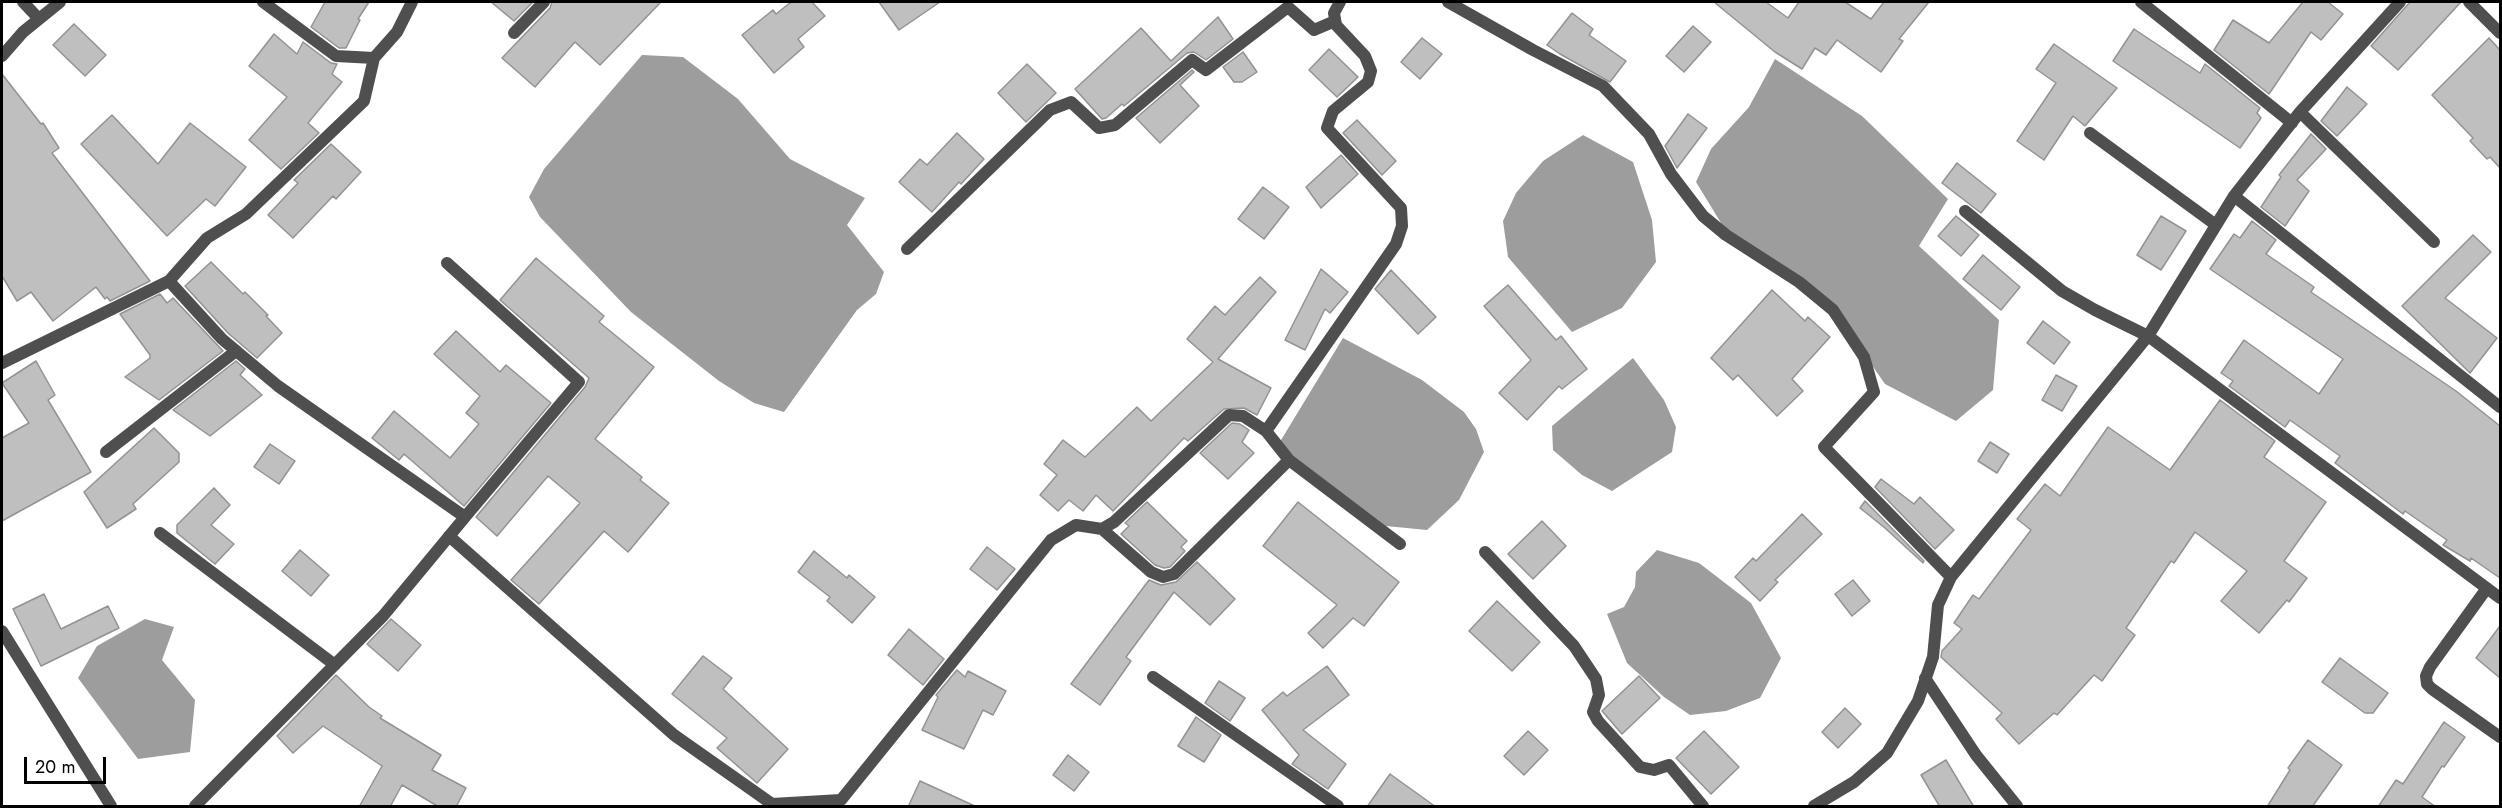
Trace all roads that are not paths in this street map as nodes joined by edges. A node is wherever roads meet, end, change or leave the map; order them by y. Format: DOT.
graph roads {
  1 [pos="23,2"];
  2 [pos="60,2"];
  3 [pos="263,2"];
  4 [pos="412,2"];
  5 [pos="544,2"];
  6 [pos="1340,2"];
  7 [pos="1448,2"];
  8 [pos="2140,2"];
  9 [pos="2400,2"];
  10 [pos="2469,2"];
  11 [pos="39,19"];
  12 [pos="1335,21"];
  13 [pos="514,33"];
  14 [pos="2500,33"];
  15 [pos="2,56"];
  16 [pos="374,58"];
  17 [pos="2300,112"];
  18 [pos="2292,123"];
  19 [pos="2090,134"];
  20 [pos="2234,196"];
  21 [pos="1965,211"];
  22 [pos="2216,225"];
  23 [pos="2434,242"];
  24 [pos="907,249"];
  25 [pos="447,263"];
  26 [pos="169,281"];
  27 [pos="2148,336"];
  28 [pos="236,351"];
  29 [pos="2,363"];
  30 [pos="2500,407"];
  31 [pos="1266,431"];
  32 [pos="106,452"];
  33 [pos="1289,460"];
  34 [pos="465,517"];
  35 [pos="1102,529"];
  36 [pos="160,533"];
  37 [pos="449,536"];
  38 [pos="1400,544"];
  39 [pos="1485,552"];
  40 [pos="1951,577"];
  41 [pos="2487,588"];
  42 [pos="2500,598"];
  43 [pos="2,631"];
  44 [pos="335,665"];
  45 [pos="1153,676"];
  46 [pos="1925,678"];
  47 [pos="2500,737"];
  48 [pos="841,800"];
  49 [pos="111,807"];
  50 [pos="195,807"];
  51 [pos="853,807"];
  52 [pos="1338,807"];
  53 [pos="1703,807"];
  54 [pos="1814,807"];
  55 [pos="2017,807"];
  1 -- 11 [label="street"];
  2 -- 11 [label="street"];
  3 -- 16 [label="street"];
  4 -- 16 [label="street"];
  5 -- 13 [label="street"];
  6 -- 12 [label="street"];
  7 -- 40 [label="street"];
  8 -- 18 [label="street"];
  9 -- 17 [label="street"];
  10 -- 14 [label="street"];
  11 -- 15 [label="street"];
  12 -- 24 [label="street"];
  12 -- 31 [label="street"];
  16 -- 26 [label="street"];
  17 -- 18 [label="street"];
  17 -- 23 [label="street"];
  18 -- 20 [label="street"];
  19 -- 22 [label="street"];
  20 -- 22 [label="street"];
  20 -- 30 [label="street"];
  21 -- 27 [label="street"];
  22 -- 27 [label="street"];
  25 -- 34 [label="street"];
  26 -- 28 [label="street"];
  26 -- 29 [label="street"];
  27 -- 40 [label="street"];
  27 -- 41 [label="street"];
  28 -- 32 [label="street"];
  28 -- 34 [label="street"];
  31 -- 33 [label="street"];
  31 -- 35 [label="street"];
  33 -- 35 [label="street"];
  33 -- 38 [label="street"];
  34 -- 37 [label="street"];
  35 -- 48 [label="street"];
  36 -- 44 [label="street"];
  37 -- 44 [label="street"];
  37 -- 48 [label="street"];
  39 -- 53 [label="street"];
  40 -- 46 [label="street"];
  41 -- 42 [label="street"];
  41 -- 47 [label="street"];
  43 -- 49 [label="street"];
  44 -- 50 [label="street"];
  45 -- 52 [label="street"];
  46 -- 54 [label="street"];
  46 -- 55 [label="street"];
  48 -- 51 [label="street"];
}
